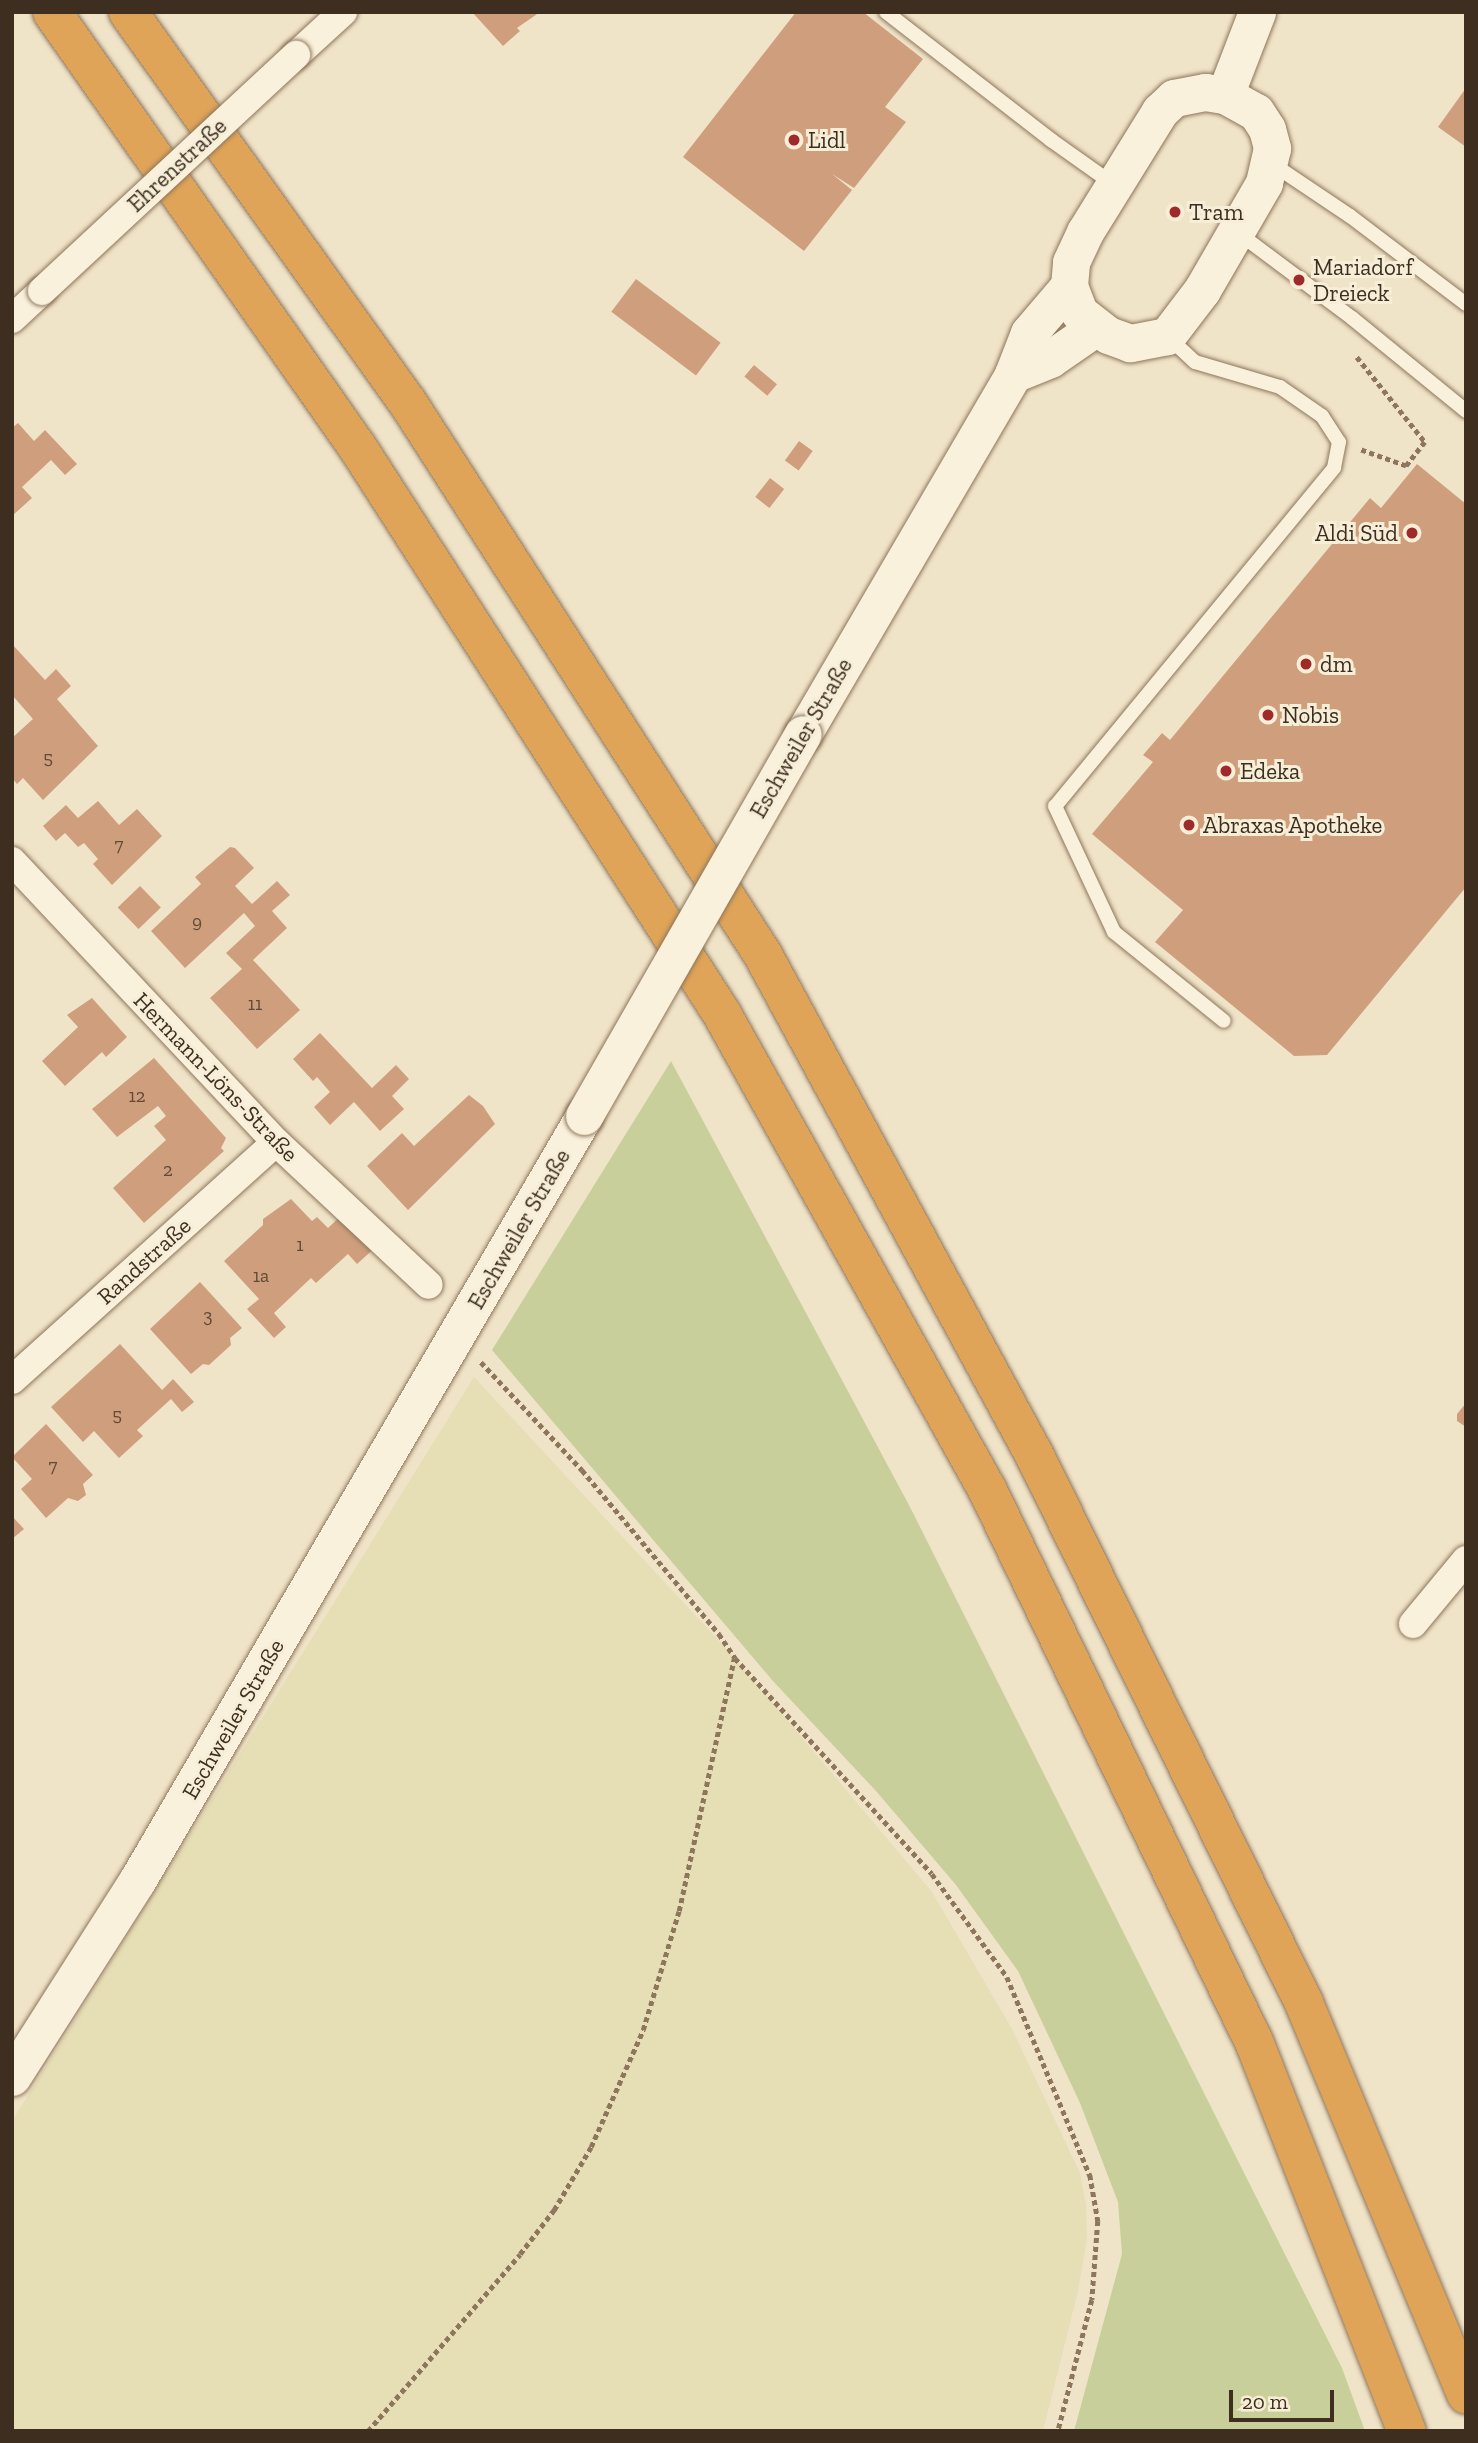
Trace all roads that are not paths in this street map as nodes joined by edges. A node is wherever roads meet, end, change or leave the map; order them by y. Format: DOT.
graph roads {
  1 [pos="52,12"];
  2 [pos="128,12"];
  3 [pos="343,12"];
  4 [pos="886,12"];
  5 [pos="1257,12"];
  6 [pos="1225,95"];
  7 [pos="1271,163"];
  8 [pos="1113,184"];
  9 [pos="1236,232"];
  10 [pos="1069,286"];
  11 [pos="1466,304"];
  12 [pos="12,319"];
  13 [pos="1095,328"];
  14 [pos="1167,335"];
  15 [pos="1013,374"];
  16 [pos="1466,411"];
  17 [pos="12,861"];
  18 [pos="1224,1021"];
  19 [pos="276,1142"];
  20 [pos="429,1285"];
  21 [pos="12,1380"];
  22 [pos="1466,1560"];
  23 [pos="1413,1623"];
  24 [pos="12,2077"];
  25 [pos="1466,2395"];
  26 [pos="1407,2431"];
  1 -- 26 [label="highway"];
  2 -- 25 [label="highway"];
  3 -- 12 [label="street, Ehrenstraße, bridge"];
  4 -- 8 [label="lane"];
  5 -- 6 [label="street"];
  6 -- 7 [label="street, Eschweiler Straße"];
  6 -- 8 [label="street, Eschweiler Straße"];
  7 -- 9 [label="street, Eschweiler Straße"];
  7 -- 11 [label="lane"];
  8 -- 10 [label="street, Eschweiler Straße"];
  9 -- 14 [label="street, Eschweiler Straße"];
  9 -- 16 [label="lane"];
  10 -- 13 [label="street"];
  10 -- 15 [label="street, Eschweiler Straße"];
  13 -- 14 [label="street"];
  13 -- 15 [label="street"];
  14 -- 18 [label="lane"];
  15 -- 24 [label="street, Eschweiler Straße, bridge"];
  17 -- 19 [label="street, Hermann-Löns-Straße"];
  19 -- 20 [label="street, Hermann-Löns-Straße"];
  19 -- 21 [label="street, Randstraße"];
  22 -- 23 [label="street"];
}
